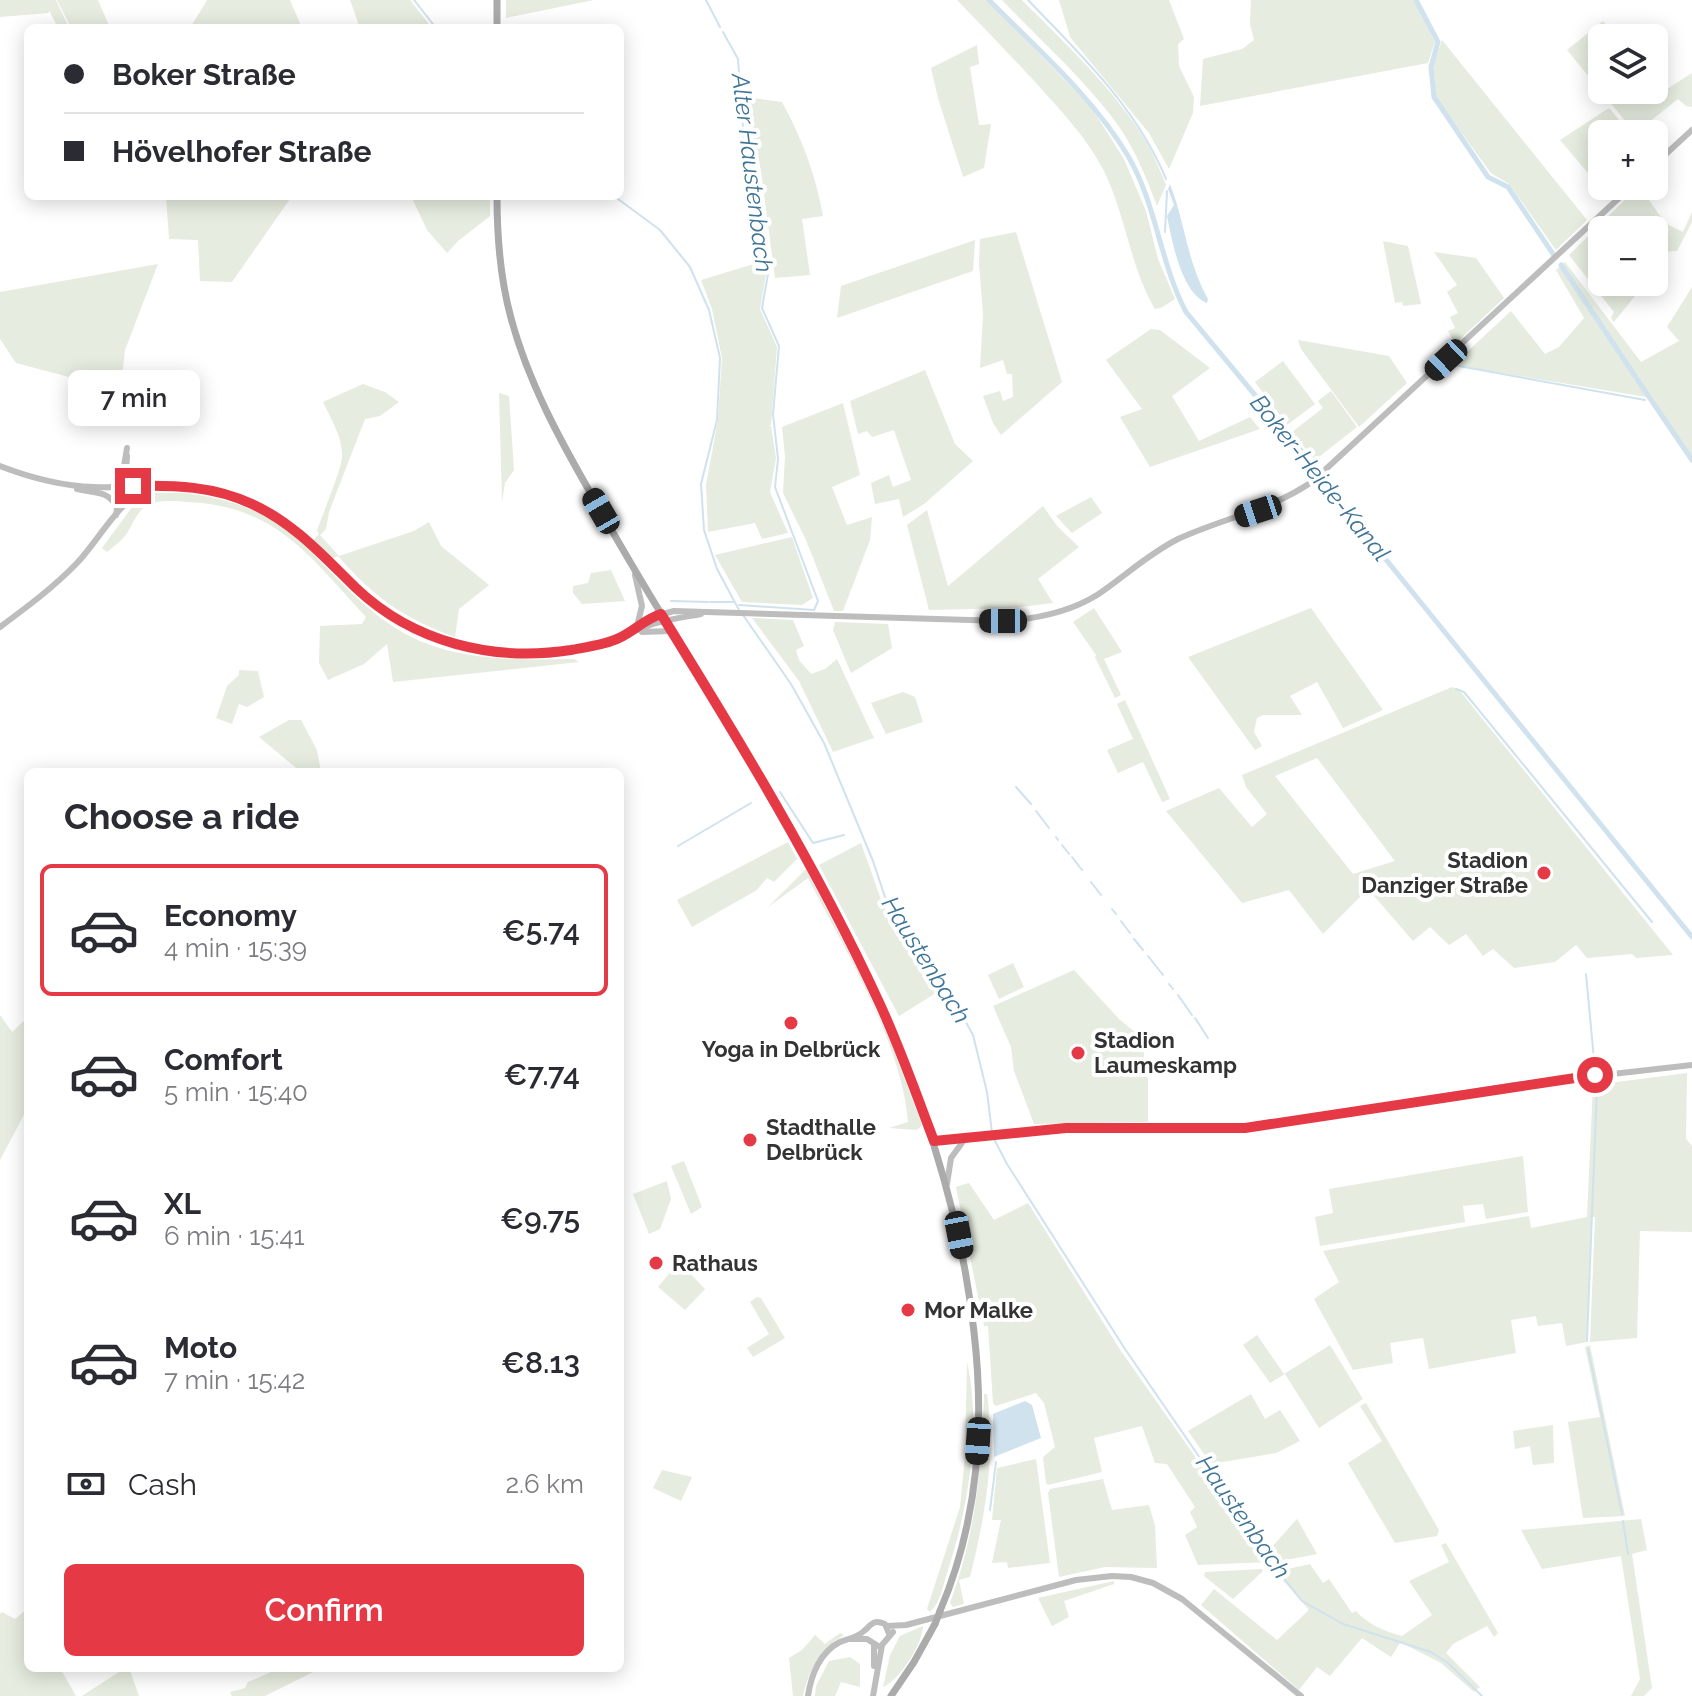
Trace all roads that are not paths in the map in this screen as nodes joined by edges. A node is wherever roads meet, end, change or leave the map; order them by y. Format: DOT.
graph roads {
  1 [pos="497,0"];
  2 [pos="497,24"];
  3 [pos="1692,130"];
  4 [pos="1668,152"];
  5 [pos="497,200"];
  6 [pos="1617,200"];
  7 [pos="128,464"];
  8 [pos="0,466"];
  9 [pos="157,485"];
  10 [pos="70,486"];
  11 [pos="123,487"];
  12 [pos="120,506"];
  13 [pos="634,568"];
  14 [pos="663,617"];
  15 [pos="0,627"];
  16 [pos="636,629"];
  17 [pos="671,631"];
  18 [pos="1692,1065"];
  19 [pos="964,1140"];
  20 [pos="934,1141"];
  21 [pos="947,1184"];
  22 [pos="906,1625"];
  23 [pos="887,1626"];
  24 [pos="866,1630"];
  25 [pos="889,1634"];
  26 [pos="848,1639"];
  27 [pos="867,1639"];
  28 [pos="878,1645"];
  29 [pos="873,1694"];
  30 [pos="808,1696"];
  31 [pos="891,1696"];
  32 [pos="1301,1696"];
  1 -- 2 [label="main road"];
  3 -- 4 [label="main road"];
  5 -- 13 [label="main road"];
  6 -- 14 [label="main road"];
  7 -- 9 [label="main road"];
  7 -- 11 [label="main road"];
  7 -- 11 [label="main road"];
  8 -- 10 [label="main road"];
  9 -- 11 [label="main road"];
  9 -- 12 [label="main road"];
  9 -- 16 [label="main road"];
  10 -- 11 [label="main road"];
  10 -- 12 [label="main road"];
  11 -- 12 [label="main road"];
  12 -- 15 [label="main road"];
  13 -- 14 [label="main road"];
  13 -- 16 [label="main road"];
  14 -- 16 [label="main road"];
  14 -- 17 [label="main road"];
  16 -- 17 [label="main road"];
  17 -- 20 [label="main road"];
  18 -- 19 [label="main road"];
  19 -- 20 [label="main road"];
  19 -- 21 [label="main road"];
  20 -- 21 [label="main road"];
  21 -- 31 [label="main road, bridge"];
  22 -- 23 [label="main road"];
  22 -- 25 [label="main road"];
  22 -- 32 [label="main road"];
  23 -- 24 [label="main road"];
  23 -- 25 [label="main road"];
  24 -- 26 [label="main road"];
  24 -- 27 [label="main road"];
  25 -- 28 [label="main road"];
  26 -- 27 [label="main road"];
  26 -- 30 [label="main road"];
  27 -- 28 [label="main road"];
  28 -- 29 [label="main road"];
}
